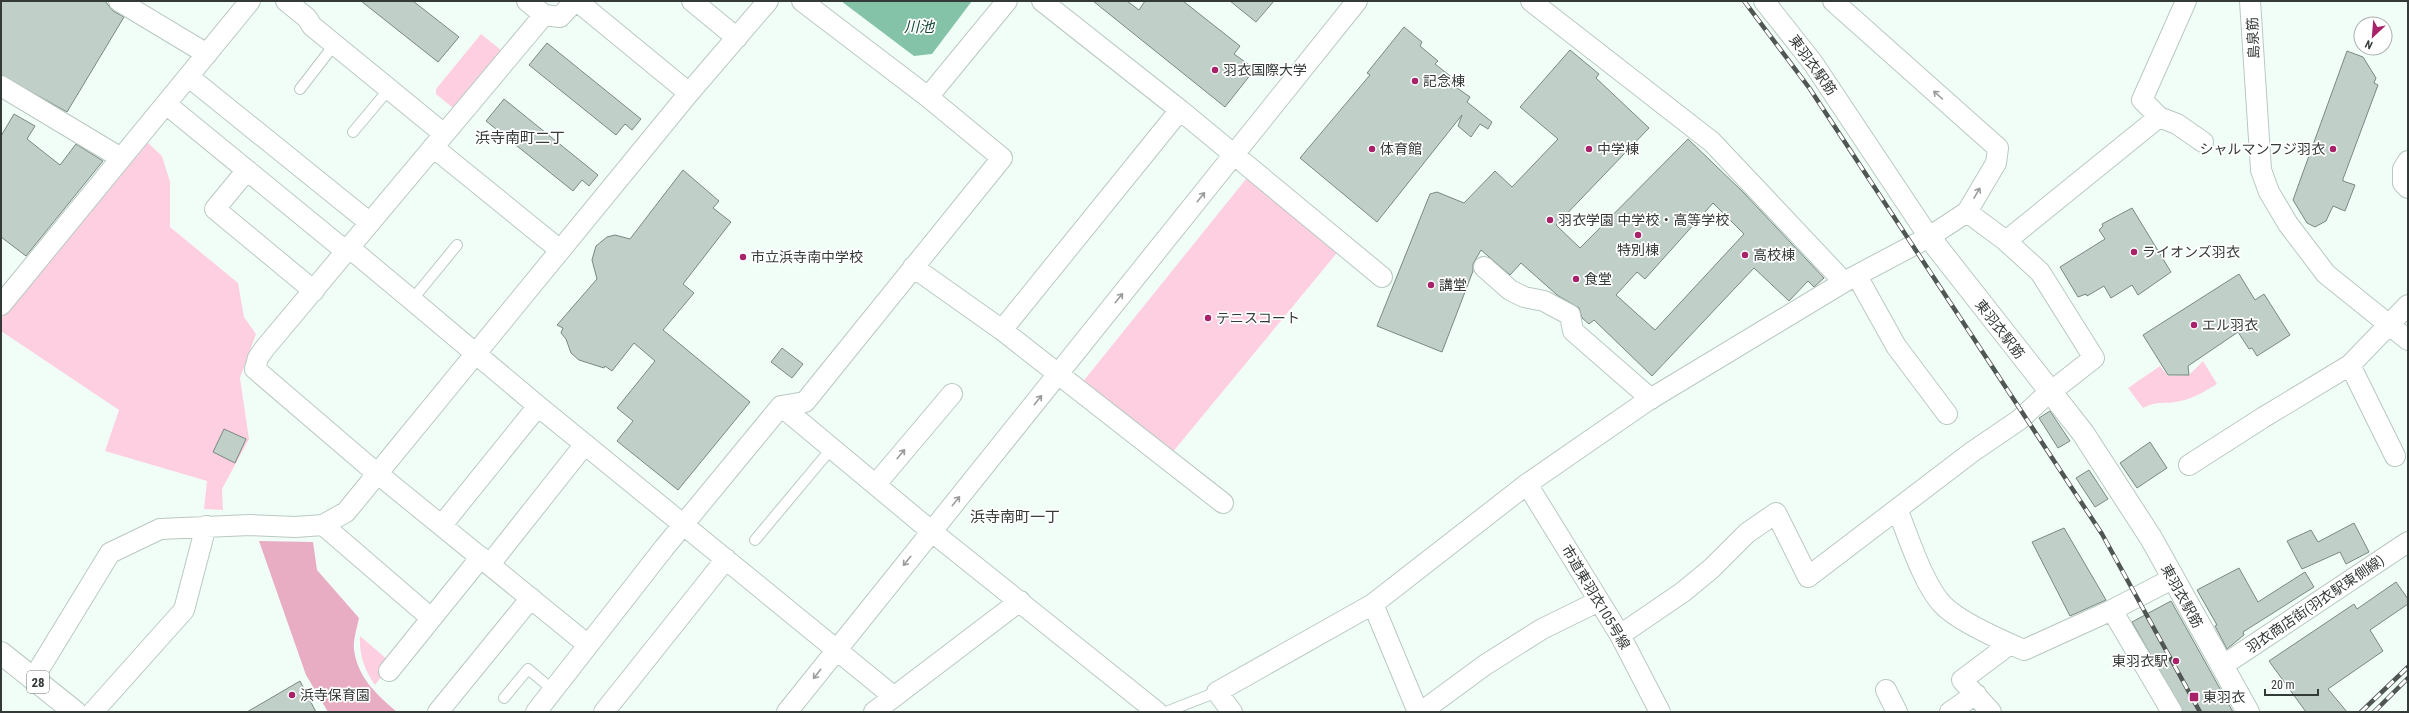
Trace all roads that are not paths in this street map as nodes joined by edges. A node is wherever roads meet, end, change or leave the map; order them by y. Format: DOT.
graph roads {
  1 [pos="119,1"];
  2 [pos="250,1"];
  3 [pos="286,1"];
  4 [pos="527,1"];
  5 [pos="576,1"];
  6 [pos="692,1"];
  7 [pos="768,1"];
  8 [pos="802,1"];
  9 [pos="1007,1"];
  10 [pos="1042,1"];
  11 [pos="1357,1"];
  12 [pos="1532,1"];
  13 [pos="1764,1"];
  14 [pos="1833,1"];
  15 [pos="2186,1"];
  16 [pos="2250,1"];
  17 [pos="1552,7"];
  18 [pos="544,15"];
  19 [pos="737,38"];
  20 [pos="334,45"];
  21 [pos="207,54"];
  22 [pos="189,77"];
  23 [pos="2,88"];
  24 [pos="300,88"];
  25 [pos="389,89"];
  26 [pos="690,93"];
  27 [pos="928,97"];
  28 [pos="166,104"];
  29 [pos="1180,110"];
  30 [pos="2159,117"];
  31 [pos="353,132"];
  32 [pos="439,141"];
  33 [pos="2203,142"];
  34 [pos="1235,155"];
  35 [pos="120,158"];
  36 [pos="2408,161"];
  37 [pos="247,170"];
  38 [pos="2408,188"];
  39 [pos="1967,212"];
  40 [pos="370,223"];
  41 [pos="1929,237"];
  42 [pos="2006,241"];
  43 [pos="457,245"];
  44 [pos="348,249"];
  45 [pos="560,250"];
  46 [pos="913,267"];
  47 [pos="1484,267"];
  48 [pos="1382,277"];
  49 [pos="1850,279"];
  50 [pos="314,291"];
  51 [pos="412,300"];
  52 [pos="1,305"];
  53 [pos="2408,305"];
  54 [pos="2389,325"];
  55 [pos="1002,330"];
  56 [pos="2408,340"];
  57 [pos="475,353"];
  58 [pos="2350,365"];
  59 [pos="1058,374"];
  60 [pos="2052,392"];
  61 [pos="952,394"];
  62 [pos="1651,399"];
  63 [pos="538,406"];
  64 [pos="781,406"];
  65 [pos="1948,414"];
  66 [pos="585,444"];
  67 [pos="832,449"];
  68 [pos="2395,456"];
  69 [pos="2189,465"];
  70 [pos="378,472"];
  71 [pos="876,484"];
  72 [pos="1527,484"];
  73 [pos="1223,503"];
  74 [pos="1898,511"];
  75 [pos="323,525"];
  76 [pos="442,525"];
  77 [pos="206,526"];
  78 [pos="685,526"];
  79 [pos="932,531"];
  80 [pos="755,540"];
  81 [pos="2408,542"];
  82 [pos="726,559"];
  83 [pos="485,561"];
  84 [pos="2172,579"];
  85 [pos="531,598"];
  86 [pos="1020,601"];
  87 [pos="1599,601"];
  88 [pos="1372,604"];
  89 [pos="2112,610"];
  90 [pos="431,618"];
  91 [pos="1620,635"];
  92 [pos="2010,644"];
  93 [pos="588,645"];
  94 [pos="836,649"];
  95 [pos="1,653"];
  96 [pos="2222,666"];
  97 [pos="389,671"];
  98 [pos="33,679"];
  99 [pos="553,690"];
  100 [pos="1886,690"];
  101 [pos="1217,692"];
  102 [pos="1976,694"];
  103 [pos="893,696"];
  104 [pos="504,698"];
  105 [pos="540,710"];
  106 [pos="75,712"];
  107 [pos="93,712"];
  108 [pos="438,712"];
  109 [pos="604,712"];
  110 [pos="787,712"];
  111 [pos="874,712"];
  112 [pos="1157,712"];
  113 [pos="1166,712"];
  114 [pos="1232,712"];
  115 [pos="1420,712"];
  116 [pos="1660,712"];
  117 [pos="1898,712"];
  118 [pos="1950,712"];
  119 [pos="1992,712"];
  120 [pos="2172,712"];
  121 [pos="2248,712"];
  1 -- 21 [label="street"];
  2 -- 21 [label="street"];
  3 -- 20 [label="street"];
  4 -- 18 [label="street"];
  5 -- 18 [label="street"];
  5 -- 26 [label="street"];
  6 -- 19 [label="street"];
  7 -- 19 [label="street"];
  8 -- 27 [label="street"];
  9 -- 27 [label="street"];
  10 -- 29 [label="street"];
  11 -- 34 [label="street"];
  12 -- 17 [label="street"];
  13 -- 41 [label="street, 東羽衣駅筋"];
  39 -- 14 [label="street, one-way"];
  15 -- 30 [label="street"];
  16 -- 54 [label="street, 島泉筋"];
  17 -- 49 [label="street"];
  18 -- 32 [label="street"];
  19 -- 26 [label="street"];
  20 -- 24 [label="lane"];
  20 -- 25 [label="street"];
  21 -- 22 [label="street"];
  22 -- 28 [label="street"];
  22 -- 40 [label="street"];
  23 -- 35 [label="street"];
  25 -- 31 [label="lane"];
  25 -- 32 [label="street"];
  26 -- 45 [label="street"];
  27 -- 46 [label="street"];
  28 -- 35 [label="street"];
  28 -- 37 [label="street"];
  29 -- 34 [label="street"];
  29 -- 55 [label="street"];
  30 -- 33 [label="street"];
  30 -- 42 [label="street"];
  32 -- 40 [label="street"];
  32 -- 45 [label="street"];
  34 -- 48 [label="street"];
  59 -- 34 [label="street, one-way"];
  35 -- 52 [label="street"];
  36 -- 38 [label="street"];
  37 -- 44 [label="street"];
  37 -- 50 [label="street"];
  39 -- 41 [label="street"];
  39 -- 42 [label="street"];
  40 -- 44 [label="street"];
  41 -- 49 [label="street"];
  41 -- 60 [label="street, 東羽衣駅筋"];
  42 -- 60 [label="street"];
  43 -- 51 [label="lane"];
  44 -- 50 [label="street"];
  44 -- 51 [label="street"];
  45 -- 57 [label="street"];
  46 -- 55 [label="street"];
  46 -- 64 [label="street"];
  47 -- 62 [label="street"];
  49 -- 62 [label="street"];
  49 -- 65 [label="street"];
  50 -- 70 [label="street"];
  51 -- 57 [label="street"];
  53 -- 54 [label="street"];
  54 -- 56 [label="street, 島泉筋"];
  54 -- 58 [label="street"];
  55 -- 59 [label="street"];
  57 -- 63 [label="street"];
  57 -- 70 [label="street"];
  58 -- 68 [label="street"];
  58 -- 69 [label="street"];
  59 -- 73 [label="street"];
  79 -- 59 [label="street, one-way"];
  60 -- 74 [label="street"];
  60 -- 84 [label="street, 東羽衣駅筋"];
  71 -- 61 [label="street, one-way"];
  62 -- 72 [label="street"];
  63 -- 66 [label="street"];
  63 -- 76 [label="street"];
  64 -- 67 [label="street"];
  64 -- 78 [label="street"];
  66 -- 78 [label="street"];
  66 -- 83 [label="street"];
  67 -- 71 [label="street"];
  67 -- 80 [label="lane"];
  70 -- 75 [label="street"];
  70 -- 76 [label="street"];
  71 -- 79 [label="street"];
  72 -- 87 [label="street, 市道東羽衣105号線"];
  72 -- 88 [label="street"];
  74 -- 91 [label="street"];
  74 -- 92 [label="street"];
  75 -- 77 [label="street"];
  75 -- 90 [label="street"];
  76 -- 83 [label="street"];
  77 -- 98 [label="street"];
  77 -- 107 [label="street"];
  78 -- 82 [label="street"];
  78 -- 93 [label="street"];
  79 -- 86 [label="street"];
  79 -- 94 [label="street, one-way"];
  81 -- 96 [label="street, 羽衣商店街(羽衣駅東側線)"];
  82 -- 94 [label="street"];
  82 -- 109 [label="street"];
  83 -- 85 [label="street"];
  83 -- 90 [label="street"];
  84 -- 89 [label="street"];
  84 -- 96 [label="street, 東羽衣駅筋"];
  85 -- 93 [label="street"];
  85 -- 108 [label="street"];
  86 -- 103 [label="street"];
  86 -- 112 [label="street"];
  87 -- 91 [label="street, 市道東羽衣105号線"];
  87 -- 115 [label="street"];
  88 -- 101 [label="street"];
  88 -- 115 [label="street"];
  89 -- 92 [label="street"];
  89 -- 120 [label="street"];
  90 -- 97 [label="street"];
  91 -- 116 [label="street, 市道東羽衣105号線"];
  92 -- 102 [label="street"];
  93 -- 99 [label="street"];
  94 -- 103 [label="street"];
  94 -- 110 [label="street, one-way"];
  95 -- 98 [label="street, 28"];
  96 -- 121 [label="street, 東羽衣駅筋"];
  98 -- 106 [label="street, 28"];
  99 -- 104 [label="lane"];
  99 -- 105 [label="street"];
  100 -- 117 [label="street"];
  101 -- 113 [label="lane"];
  101 -- 114 [label="street"];
  102 -- 118 [label="street"];
  102 -- 119 [label="street"];
  103 -- 111 [label="street"];
}
